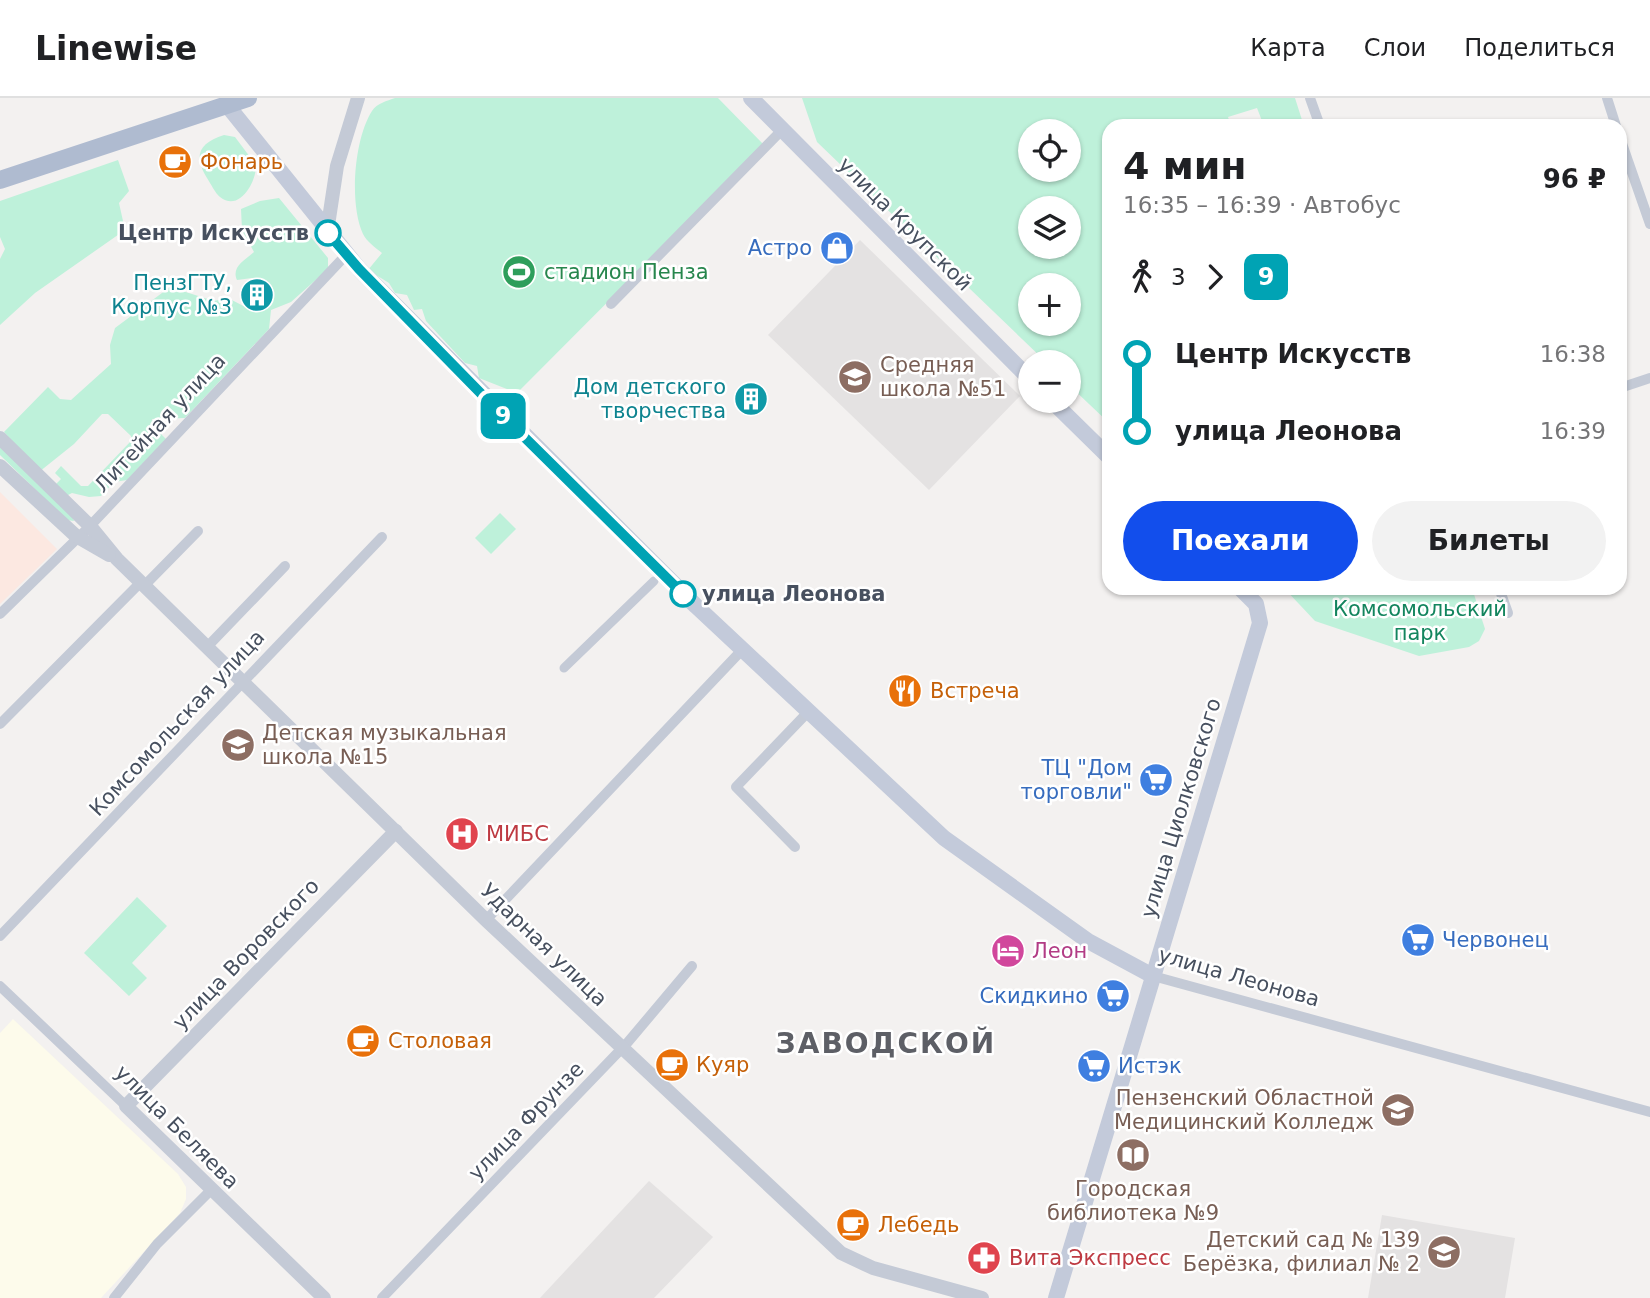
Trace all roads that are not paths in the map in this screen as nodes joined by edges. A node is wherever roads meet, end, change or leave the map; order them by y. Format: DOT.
graph roads {
  1 [pos="248,98"];
  2 [pos="358,98"];
  3 [pos="751,98"];
  4 [pos="1310,98"];
  5 [pos="1606,98"];
  6 [pos="225,102"];
  7 [pos="1318,119"];
  8 [pos="1614,119"];
  9 [pos="781,131"];
  10 [pos="1627,158"];
  11 [pos="0,180"];
  12 [pos="1650,224"];
  13 [pos="330,236"];
  14 [pos="346,255"];
  15 [pos="611,304"];
  16 [pos="1018,367"];
  17 [pos="1650,378"];
  18 [pos="1627,386"];
  19 [pos="1064,413"];
  20 [pos="0,438"];
  21 [pos="1102,450"];
  22 [pos="0,466"];
  23 [pos="90,526"];
  24 [pos="198,531"];
  25 [pos="76,537"];
  26 [pos="382,537"];
  27 [pos="117,559"];
  28 [pos="285,566"];
  29 [pos="654,581"];
  30 [pos="142,584"];
  31 [pos="1246,595"];
  32 [pos="1502,595"];
  33 [pos="1508,613"];
  34 [pos="0,614"];
  35 [pos="207,647"];
  36 [pos="742,650"];
  37 [pos="564,668"];
  38 [pos="242,681"];
  39 [pos="809,711"];
  40 [pos="0,724"];
  41 [pos="396,831"];
  42 [pos="795,847"];
  43 [pos="486,920"];
  44 [pos="0,936"];
  45 [pos="692,966"];
  46 [pos="1153,976"];
  47 [pos="0,986"];
  48 [pos="622,1048"];
  49 [pos="127,1106"];
  50 [pos="1650,1112"];
  51 [pos="211,1190"];
  52 [pos="943,1293"];
  53 [pos="114,1298"];
  54 [pos="324,1298"];
  55 [pos="382,1298"];
  56 [pos="982,1298"];
  57 [pos="1056,1298"];
  1 -- 6 [label="main road"];
  2 -- 13 [label="street"];
  3 -- 9 [label="main road, улица Крупской"];
  4 -- 7 [label="street"];
  5 -- 8 [label="street"];
  6 -- 11 [label="main road"];
  6 -- 13 [label="main road, улица Леонова"];
  9 -- 15 [label="street"];
  9 -- 16 [label="main road, улица Крупской"];
  10 -- 12 [label="street"];
  13 -- 14 [label="main road, улица Леонова"];
  14 -- 23 [label="street, Литейная улица"];
  14 -- 36 [label="main road, улица Леонова"];
  17 -- 18 [label="street"];
  19 -- 21 [label="main road"];
  20 -- 23 [label="street, Ударная улица"];
  22 -- 25 [label="street, Ударная улица"];
  23 -- 25 [label="street, Литейная улица"];
  23 -- 27 [label="street, Ударная улица"];
  24 -- 30 [label="street"];
  25 -- 27 [label="street, Ударная улица"];
  25 -- 34 [label="street, Литейная улица"];
  26 -- 38 [label="street, Комсомольская улица"];
  27 -- 30 [label="street, Ударная улица"];
  28 -- 35 [label="street"];
  29 -- 37 [label="street"];
  30 -- 35 [label="street, Ударная улица"];
  30 -- 40 [label="street"];
  31 -- 46 [label="main road, улица Циолковского"];
  32 -- 33 [label="street"];
  35 -- 38 [label="street, Ударная улица"];
  36 -- 39 [label="main road, улица Леонова"];
  36 -- 43 [label="street"];
  38 -- 41 [label="street, Ударная улица"];
  38 -- 44 [label="street, Комсомольская улица"];
  39 -- 42 [label="street"];
  39 -- 46 [label="main road, улица Леонова"];
  41 -- 43 [label="street, Ударная улица"];
  41 -- 49 [label="street, улица Воровского"];
  43 -- 48 [label="street, Ударная улица"];
  45 -- 48 [label="street, улица Фрунзе"];
  46 -- 50 [label="street, улица Леонова"];
  46 -- 57 [label="main road, улица Циолковского"];
  47 -- 49 [label="street, улица Беляева"];
  48 -- 52 [label="street, Ударная улица"];
  48 -- 55 [label="street, улица Фрунзе"];
  49 -- 51 [label="street, улица Беляева"];
  51 -- 53 [label="street"];
  51 -- 54 [label="street, улица Беляева"];
  52 -- 56 [label="street, Ударная улица"];
}
